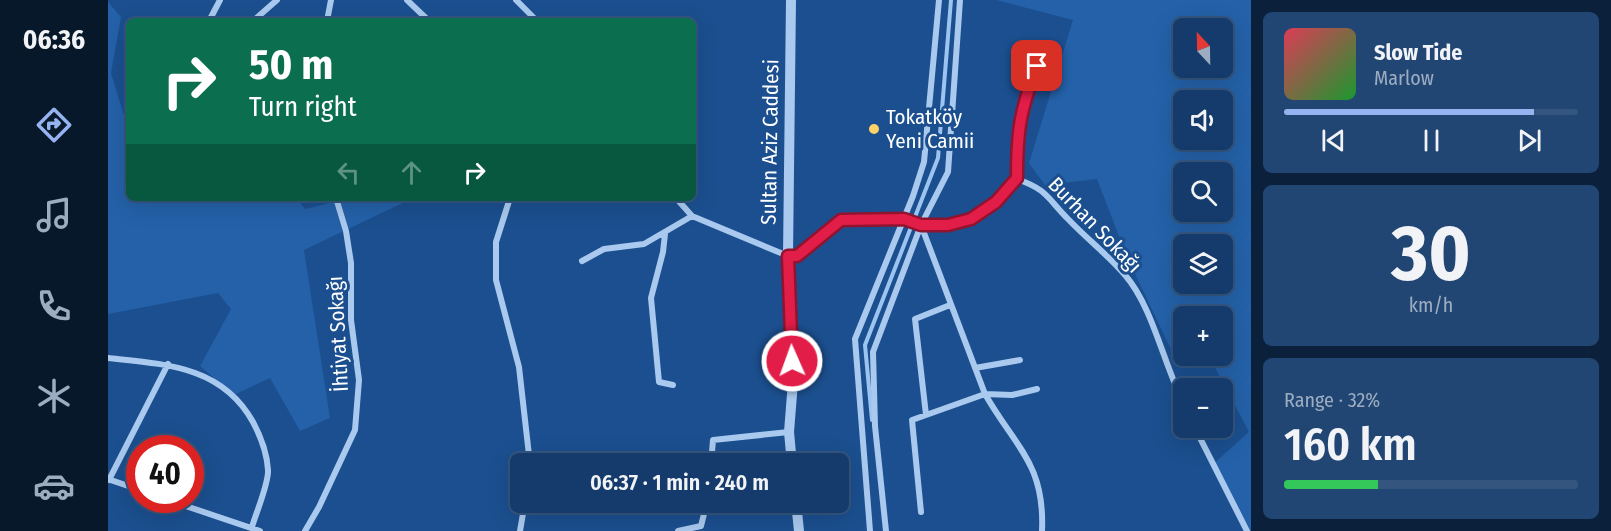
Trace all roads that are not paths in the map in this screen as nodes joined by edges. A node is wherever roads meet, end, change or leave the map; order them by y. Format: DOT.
graph roads {
  1 [pos="220,0"];
  2 [pos="277,0"];
  3 [pos="331,0"];
  4 [pos="408,0"];
  5 [pos="516,0"];
  6 [pos="791,0"];
  7 [pos="939,0"];
  8 [pos="960,0"];
  9 [pos="211,18"];
  10 [pos="256,18"];
  11 [pos="328,18"];
  12 [pos="426,18"];
  13 [pos="534,18"];
  14 [pos="1037,66"];
  15 [pos="1017,178"];
  16 [pos="337,201"];
  17 [pos="509,201"];
  18 [pos="679,201"];
  19 [pos="692,216"];
  20 [pos="904,219"];
  21 [pos="921,225"];
  22 [pos="665,234"];
  23 [pos="788,256"];
  24 [pos="582,261"];
  25 [pos="950,305"];
  26 [pos="108,358"];
  27 [pos="1020,360"];
  28 [pos="168,364"];
  29 [pos="975,368"];
  30 [pos="1173,384"];
  31 [pos="673,385"];
  32 [pos="1036,389"];
  33 [pos="985,394"];
  34 [pos="927,416"];
  35 [pos="789,432"];
  36 [pos="1200,438"];
  37 [pos="529,453"];
  38 [pos="712,453"];
  39 [pos="791,453"];
  40 [pos="109,480"];
  41 [pos="126,485"];
  42 [pos="204,512"];
  43 [pos="921,512"];
  44 [pos="523,513"];
  45 [pos="704,513"];
  46 [pos="797,513"];
  47 [pos="252,527"];
  48 [pos="260,531"];
  49 [pos="305,531"];
  50 [pos="520,531"];
  51 [pos="678,531"];
  52 [pos="799,531"];
  53 [pos="870,531"];
  54 [pos="886,531"];
  55 [pos="1042,531"];
  56 [pos="1247,531"];
  1 -- 9 [label="street"];
  2 -- 10 [label="street"];
  3 -- 11 [label="street"];
  4 -- 12 [label="street"];
  5 -- 13 [label="street"];
  6 -- 23 [label="street, Sultan Aziz Caddesi"];
  7 -- 20 [label="street"];
  8 -- 21 [label="street"];
  14 -- 15 [label="street"];
  15 -- 21 [label="street"];
  15 -- 30 [label="street, Burhan Sokağı"];
  16 -- 49 [label="street, İhtiyat Sokağı"];
  17 -- 37 [label="street"];
  18 -- 19 [label="street"];
  19 -- 22 [label="street"];
  19 -- 23 [label="street"];
  20 -- 21 [label="street"];
  20 -- 23 [label="street"];
  20 -- 53 [label="street"];
  21 -- 25 [label="street"];
  21 -- 54 [label="street"];
  22 -- 24 [label="street"];
  22 -- 31 [label="street"];
  23 -- 35 [label="street, Sultan Aziz Caddesi"];
  25 -- 29 [label="street"];
  25 -- 34 [label="street"];
  26 -- 28 [label="street"];
  27 -- 29 [label="street"];
  28 -- 40 [label="street"];
  28 -- 47 [label="street"];
  29 -- 33 [label="street"];
  32 -- 33 [label="street"];
  33 -- 34 [label="street"];
  33 -- 55 [label="street"];
  34 -- 43 [label="street"];
  35 -- 38 [label="street"];
  35 -- 39 [label="street, Sultan Aziz Caddesi"];
  36 -- 56 [label="street"];
  40 -- 41 [label="street"];
  42 -- 47 [label="street"];
  44 -- 50 [label="street"];
  45 -- 51 [label="street"];
  46 -- 52 [label="street"];
  47 -- 48 [label="street"];
}
